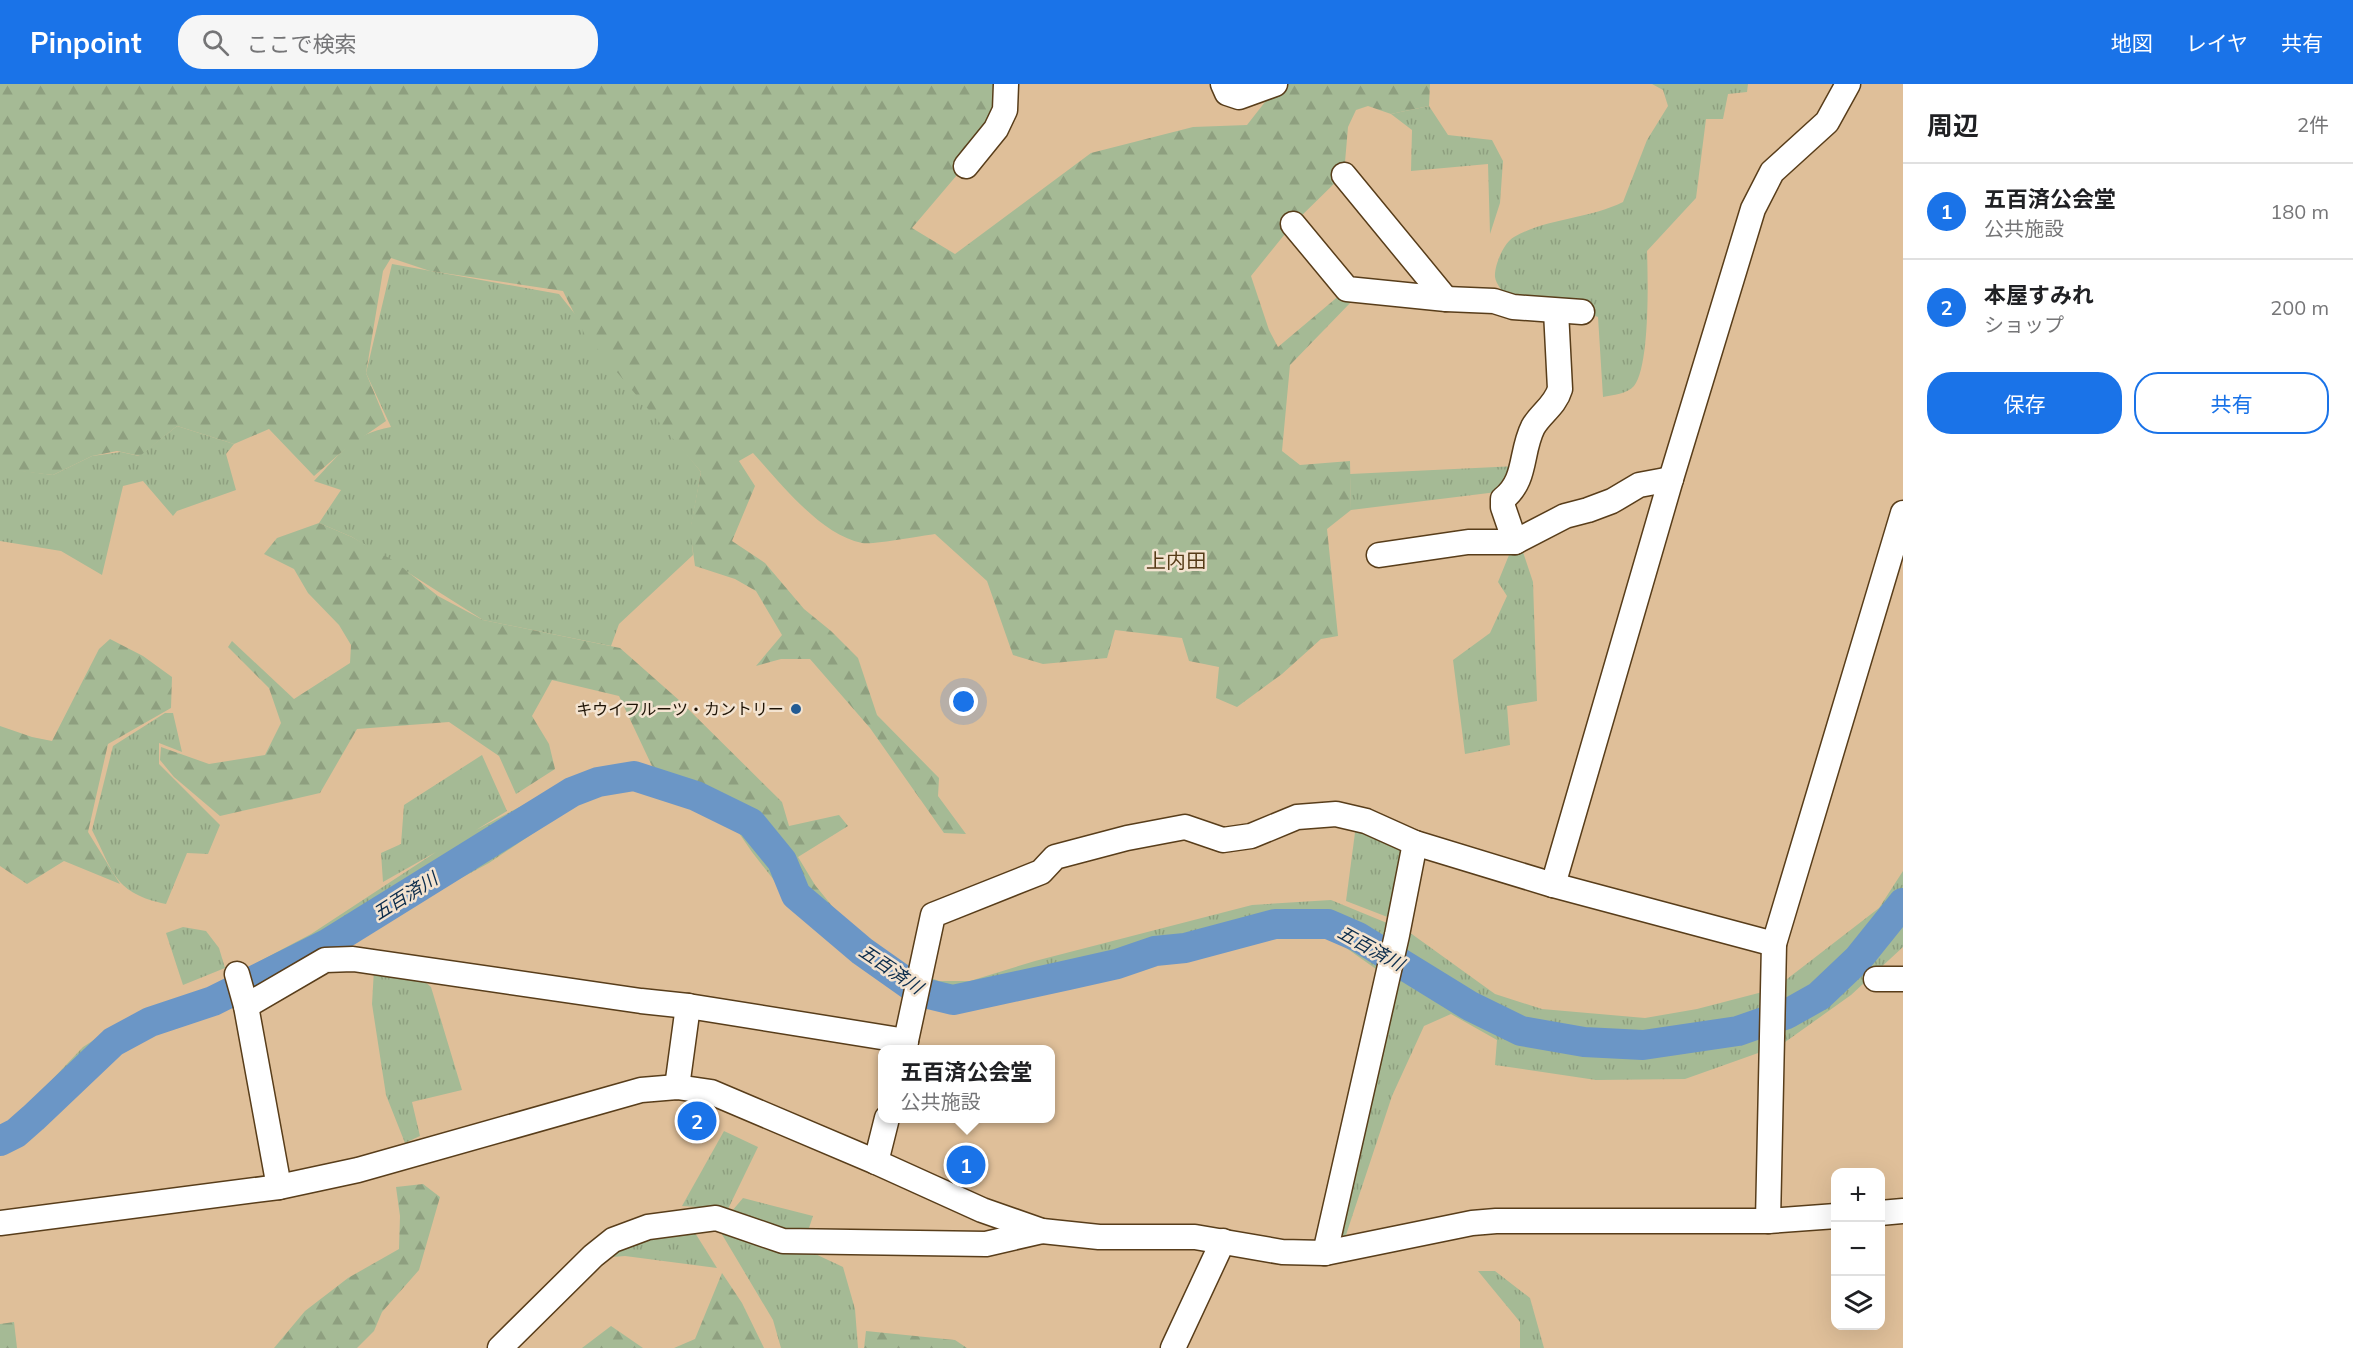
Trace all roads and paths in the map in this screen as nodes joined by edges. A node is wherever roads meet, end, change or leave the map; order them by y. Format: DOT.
graph roads {
  1 [pos="1006,84"];
  2 [pos="1223,84"];
  3 [pos="1275,84"];
  4 [pos="1848,84"];
  5 [pos="966,166"];
  6 [pos="1344,175"];
  7 [pos="1293,224"];
  8 [pos="1446,299"];
  9 [pos="1556,311"];
  10 [pos="1582,312"];
  11 [pos="1671,479"];
  12 [pos="1903,513"];
  13 [pos="1515,542"];
  14 [pos="1379,555"];
  15 [pos="1415,843"];
  16 [pos="1553,885"];
  17 [pos="1774,944"];
  18 [pos="237,974"];
  19 [pos="1876,979"];
  20 [pos="1903,979"];
  21 [pos="246,1006"];
  22 [pos="688,1006"];
  23 [pos="905,1045"];
  24 [pos="677,1087"];
  25 [pos="886,1123"];
  26 [pos="876,1162"];
  27 [pos="279,1187"];
  28 [pos="1903,1211"];
  29 [pos="1885,1213"];
  30 [pos="1831,1216"];
  31 [pos="1768,1221"];
  32 [pos="0,1223"];
  33 [pos="1042,1231"];
  34 [pos="1222,1241"];
  35 [pos="1325,1253"];
  36 [pos="502,1347"];
  37 [pos="1173,1348"];
  1 -- 5 [label="street"];
  2 -- 3 [label="street"];
  4 -- 11 [label="street"];
  6 -- 8 [label="street"];
  7 -- 8 [label="street"];
  8 -- 9 [label="street"];
  9 -- 10 [label="street"];
  9 -- 13 [label="street"];
  11 -- 13 [label="street"];
  11 -- 16 [label="street"];
  12 -- 17 [label="street"];
  13 -- 14 [label="street"];
  15 -- 16 [label="street"];
  15 -- 23 [label="street"];
  15 -- 35 [label="street"];
  16 -- 17 [label="street"];
  17 -- 31 [label="street"];
  18 -- 21 [label="street"];
  19 -- 20 [label="street"];
  21 -- 22 [label="street"];
  21 -- 27 [label="street"];
  22 -- 23 [label="street"];
  22 -- 24 [label="street"];
  24 -- 26 [label="street"];
  24 -- 27 [label="street"];
  25 -- 26 [label="street"];
  26 -- 33 [label="street"];
  27 -- 32 [label="street"];
  28 -- 29 [label="street"];
  30 -- 31 [label="street"];
  31 -- 35 [label="street"];
  33 -- 34 [label="street"];
  33 -- 36 [label="street"];
  34 -- 35 [label="street"];
  34 -- 37 [label="street"];
}
